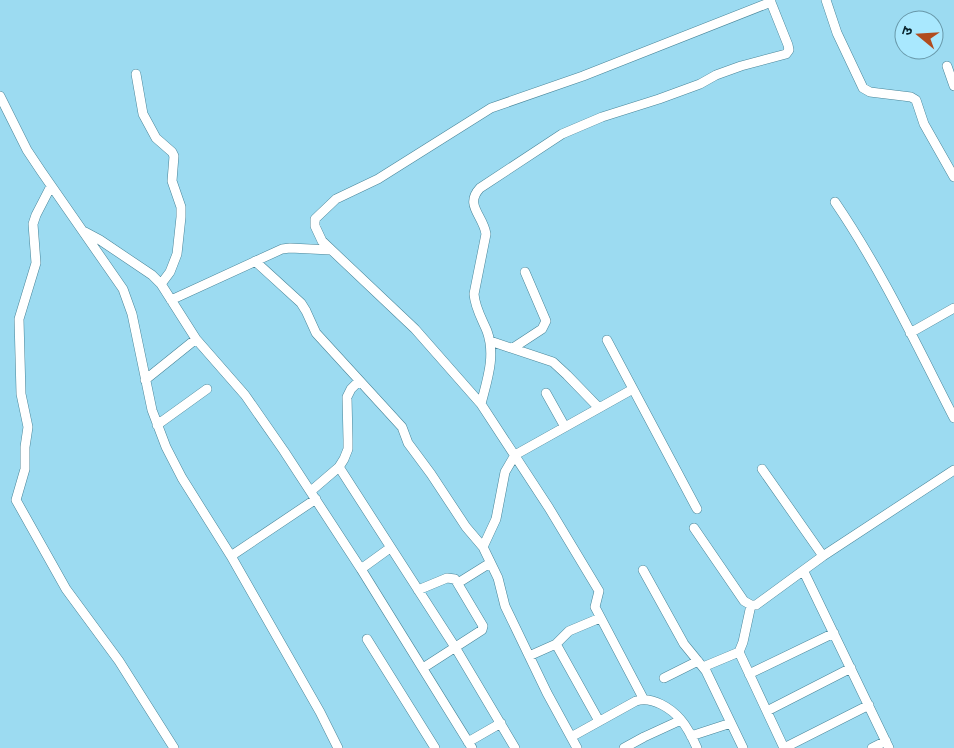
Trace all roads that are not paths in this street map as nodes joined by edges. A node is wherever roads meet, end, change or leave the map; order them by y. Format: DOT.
graph roads {
  1 [pos="826,0"];
  2 [pos="771,1"];
  3 [pos="947,66"];
  4 [pos="136,74"];
  5 [pos="954,86"];
  6 [pos="0,96"];
  7 [pos="954,177"];
  8 [pos="51,186"];
  9 [pos="835,202"];
  10 [pos="83,232"];
  11 [pos="330,250"];
  12 [pos="255,261"];
  13 [pos="525,272"];
  14 [pos="161,284"];
  15 [pos="171,300"];
  16 [pos="954,308"];
  17 [pos="910,332"];
  18 [pos="196,339"];
  19 [pos="607,340"];
  20 [pos="490,341"];
  21 [pos="513,348"];
  22 [pos="145,380"];
  23 [pos="359,381"];
  24 [pos="207,389"];
  25 [pos="633,389"];
  26 [pos="546,393"];
  27 [pos="481,404"];
  28 [pos="599,408"];
  29 [pos="954,418"];
  30 [pos="157,425"];
  31 [pos="565,427"];
  32 [pos="515,455"];
  33 [pos="339,467"];
  34 [pos="762,470"];
  35 [pos="954,470"];
  36 [pos="313,495"];
  37 [pos="697,509"];
  38 [pos="694,528"];
  39 [pos="483,547"];
  40 [pos="390,548"];
  41 [pos="230,556"];
  42 [pos="824,556"];
  43 [pos="490,563"];
  44 [pos="361,569"];
  45 [pos="643,570"];
  46 [pos="804,572"];
  47 [pos="458,583"];
  48 [pos="418,590"];
  49 [pos="751,606"];
  50 [pos="600,618"];
  51 [pos="834,633"];
  52 [pos="368,639"];
  53 [pos="556,644"];
  54 [pos="455,647"];
  55 [pos="739,652"];
  56 [pos="529,656"];
  57 [pos="701,664"];
  58 [pos="422,668"];
  59 [pos="851,668"];
  60 [pos="749,674"];
  61 [pos="664,678"];
  62 [pos="644,698"];
  63 [pos="869,705"];
  64 [pos="767,711"];
  65 [pos="681,720"];
  66 [pos="599,721"];
  67 [pos="502,723"];
  68 [pos="731,724"];
  69 [pos="691,736"];
  70 [pos="570,737"];
  71 [pos="888,744"];
  72 [pos="470,745"];
  73 [pos="174,748"];
  74 [pos="338,748"];
  75 [pos="434,748"];
  76 [pos="515,748"];
  77 [pos="577,748"];
  78 [pos="624,748"];
  79 [pos="696,748"];
  80 [pos="743,748"];
  81 [pos="784,748"];
  82 [pos="872,748"];
  1 -- 7 [label="street"];
  2 -- 11 [label="street"];
  2 -- 20 [label="street"];
  3 -- 5 [label="street"];
  4 -- 14 [label="street"];
  6 -- 8 [label="street"];
  8 -- 10 [label="street"];
  8 -- 73 [label="street"];
  9 -- 17 [label="street"];
  10 -- 14 [label="street"];
  10 -- 22 [label="street"];
  11 -- 12 [label="street"];
  11 -- 27 [label="street"];
  12 -- 15 [label="street"];
  12 -- 23 [label="street"];
  13 -- 21 [label="street"];
  14 -- 15 [label="street"];
  15 -- 18 [label="street"];
  16 -- 17 [label="street"];
  17 -- 29 [label="street"];
  18 -- 22 [label="street"];
  18 -- 36 [label="street"];
  19 -- 25 [label="street"];
  20 -- 21 [label="street"];
  20 -- 27 [label="street"];
  21 -- 28 [label="street"];
  22 -- 30 [label="street"];
  23 -- 33 [label="street"];
  23 -- 39 [label="street"];
  24 -- 30 [label="street"];
  25 -- 28 [label="street"];
  25 -- 37 [label="street"];
  26 -- 31 [label="street"];
  27 -- 32 [label="street"];
  28 -- 31 [label="street"];
  30 -- 41 [label="street"];
  31 -- 32 [label="street"];
  32 -- 39 [label="street"];
  32 -- 50 [label="street"];
  33 -- 36 [label="street"];
  33 -- 40 [label="street"];
  34 -- 42 [label="street"];
  35 -- 42 [label="street"];
  36 -- 41 [label="street"];
  36 -- 44 [label="street"];
  38 -- 49 [label="street"];
  39 -- 43 [label="street"];
  40 -- 44 [label="street"];
  40 -- 48 [label="street"];
  41 -- 74 [label="street"];
  42 -- 46 [label="street"];
  43 -- 47 [label="street"];
  43 -- 56 [label="street"];
  44 -- 58 [label="street"];
  45 -- 57 [label="street"];
  46 -- 49 [label="street"];
  46 -- 51 [label="street"];
  47 -- 48 [label="street"];
  47 -- 54 [label="street"];
  48 -- 54 [label="street"];
  49 -- 55 [label="street"];
  50 -- 53 [label="street"];
  50 -- 62 [label="street"];
  51 -- 59 [label="street"];
  51 -- 60 [label="street"];
  52 -- 75 [label="street"];
  53 -- 56 [label="street"];
  53 -- 66 [label="street"];
  54 -- 58 [label="street"];
  54 -- 67 [label="street"];
  55 -- 57 [label="street"];
  55 -- 60 [label="street"];
  56 -- 70 [label="street"];
  57 -- 61 [label="street"];
  57 -- 68 [label="street"];
  58 -- 72 [label="street"];
  59 -- 63 [label="street"];
  59 -- 64 [label="street"];
  60 -- 64 [label="street"];
  62 -- 65 [label="street"];
  62 -- 66 [label="street"];
  63 -- 71 [label="street"];
  63 -- 81 [label="street"];
  64 -- 81 [label="street"];
  65 -- 69 [label="street"];
  65 -- 78 [label="street"];
  66 -- 70 [label="street"];
  67 -- 72 [label="street"];
  67 -- 76 [label="street"];
  68 -- 69 [label="street"];
  68 -- 80 [label="street"];
  69 -- 79 [label="street"];
  70 -- 77 [label="street"];
  71 -- 82 [label="street"];
}
